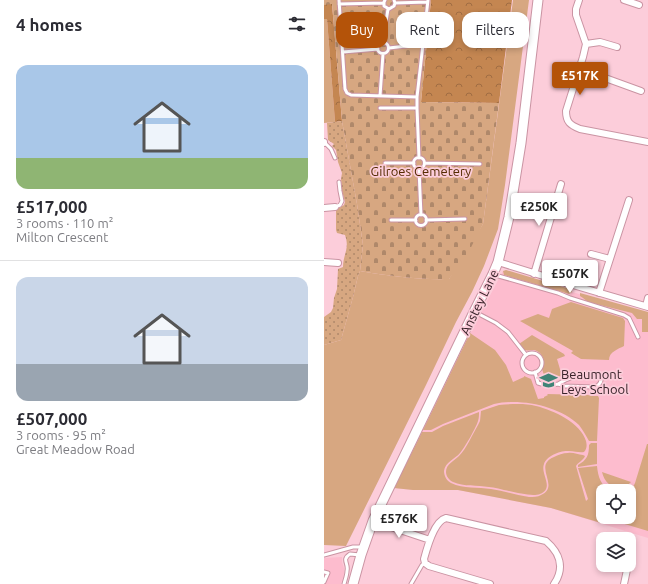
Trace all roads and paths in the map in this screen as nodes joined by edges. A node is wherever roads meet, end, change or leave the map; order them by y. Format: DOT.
graph roads {
  1 [pos="538,0"];
  2 [pos="578,0"];
  3 [pos="624,0"];
  4 [pos="394,1"];
  5 [pos="427,1"];
  6 [pos="339,2"];
  7 [pos="384,2"];
  8 [pos="639,5"];
  9 [pos="388,8"];
  10 [pos="387,12"];
  11 [pos="426,12"];
  12 [pos="586,44"];
  13 [pos="396,47"];
  14 [pos="617,47"];
  15 [pos="389,48"];
  16 [pos="423,48"];
  17 [pos="378,49"];
  18 [pos="343,52"];
  19 [pos="383,54"];
  20 [pos="579,70"];
  21 [pos="641,91"];
  22 [pos="380,96"];
  23 [pos="418,97"];
  24 [pos="380,108"];
  25 [pos="417,108"];
  26 [pos="324,142"];
  27 [pos="648,142"];
  28 [pos="335,158"];
  29 [pos="419,158"];
  30 [pos="385,163"];
  31 [pos="414,163"];
  32 [pos="425,163"];
  33 [pos="480,164"];
  34 [pos="419,169"];
  35 [pos="339,182"];
  36 [pos="561,184"];
  37 [pos="629,200"];
  38 [pos="335,207"];
  39 [pos="324,208"];
  40 [pos="421,215"];
  41 [pos="465,219"];
  42 [pos="391,220"];
  43 [pos="416,220"];
  44 [pos="426,220"];
  45 [pos="591,254"];
  46 [pos="610,258"];
  47 [pos="324,262"];
  48 [pos="498,262"];
  49 [pos="338,263"];
  50 [pos="493,274"];
  51 [pos="534,274"];
  52 [pos="599,293"];
  53 [pos="648,298"];
  54 [pos="647,307"];
  55 [pos="474,312"];
  56 [pos="638,337"];
  57 [pos="526,355"];
  58 [pos="535,372"];
  59 [pos="558,384"];
  60 [pos="373,521"];
  61 [pos="430,540"];
  62 [pos="363,551"];
  63 [pos="324,555"];
  64 [pos="425,563"];
  65 [pos="324,572"];
  66 [pos="627,572"];
  67 [pos="324,582"];
  68 [pos="344,584"];
  69 [pos="352,584"];
  70 [pos="411,584"];
  71 [pos="490,584"];
  72 [pos="554,584"];
  73 [pos="624,584"];
  1 -- 48 [label="main road, Anstey Lane"];
  2 -- 12 [label="street"];
  3 -- 8 [label="street"];
  4 -- 5 [label="lane"];
  4 -- 9 [label="lane"];
  5 -- 11 [label="lane"];
  6 -- 7 [label="lane"];
  6 -- 18 [label="lane"];
  7 -- 9 [label="lane"];
  9 -- 10 [label="lane"];
  12 -- 14 [label="street"];
  12 -- 20 [label="street"];
  13 -- 15 [label="lane"];
  15 -- 19 [label="lane"];
  16 -- 23 [label="lane"];
  17 -- 18 [label="lane"];
  17 -- 19 [label="lane"];
  18 -- 22 [label="lane"];
  19 -- 22 [label="lane"];
  20 -- 21 [label="street"];
  20 -- 27 [label="street"];
  22 -- 23 [label="lane"];
  23 -- 25 [label="lane"];
  24 -- 25 [label="lane"];
  25 -- 29 [label="lane"];
  26 -- 28 [label="lane"];
  29 -- 31 [label="lane"];
  29 -- 32 [label="lane"];
  30 -- 31 [label="lane"];
  31 -- 34 [label="lane"];
  32 -- 33 [label="lane"];
  32 -- 34 [label="lane"];
  34 -- 40 [label="lane"];
  35 -- 38 [label="lane"];
  36 -- 51 [label="street"];
  37 -- 46 [label="street"];
  38 -- 39 [label="street"];
  40 -- 43 [label="lane"];
  40 -- 44 [label="lane"];
  41 -- 44 [label="lane"];
  42 -- 43 [label="lane"];
  43 -- 44 [label="lane"];
  45 -- 46 [label="street"];
  46 -- 52 [label="street"];
  47 -- 49 [label="street"];
  48 -- 50 [label="main road, Anstey Lane"];
  48 -- 51 [label="street"];
  50 -- 55 [label="main road, Anstey Lane"];
  50 -- 56 [label="lane"];
  51 -- 52 [label="street"];
  52 -- 54 [label="street"];
  53 -- 54 [label="street"];
  55 -- 57 [label="lane"];
  55 -- 60 [label="main road, Anstey Lane"];
  57 -- 58 [label="lane"];
  57 -- 58 [label="lane"];
  58 -- 59 [label="lane"];
  59 -- 59 [label="lane"];
  60 -- 61 [label="street"];
  60 -- 62 [label="main road, Anstey Lane"];
  61 -- 64 [label="street"];
  61 -- 72 [label="street"];
  62 -- 63 [label="lane"];
  62 -- 68 [label="lane"];
  62 -- 69 [label="main road, Anstey Lane"];
  64 -- 70 [label="lane"];
  64 -- 71 [label="street"];
  65 -- 67 [label="lane"];
  66 -- 73 [label="street"];
}
